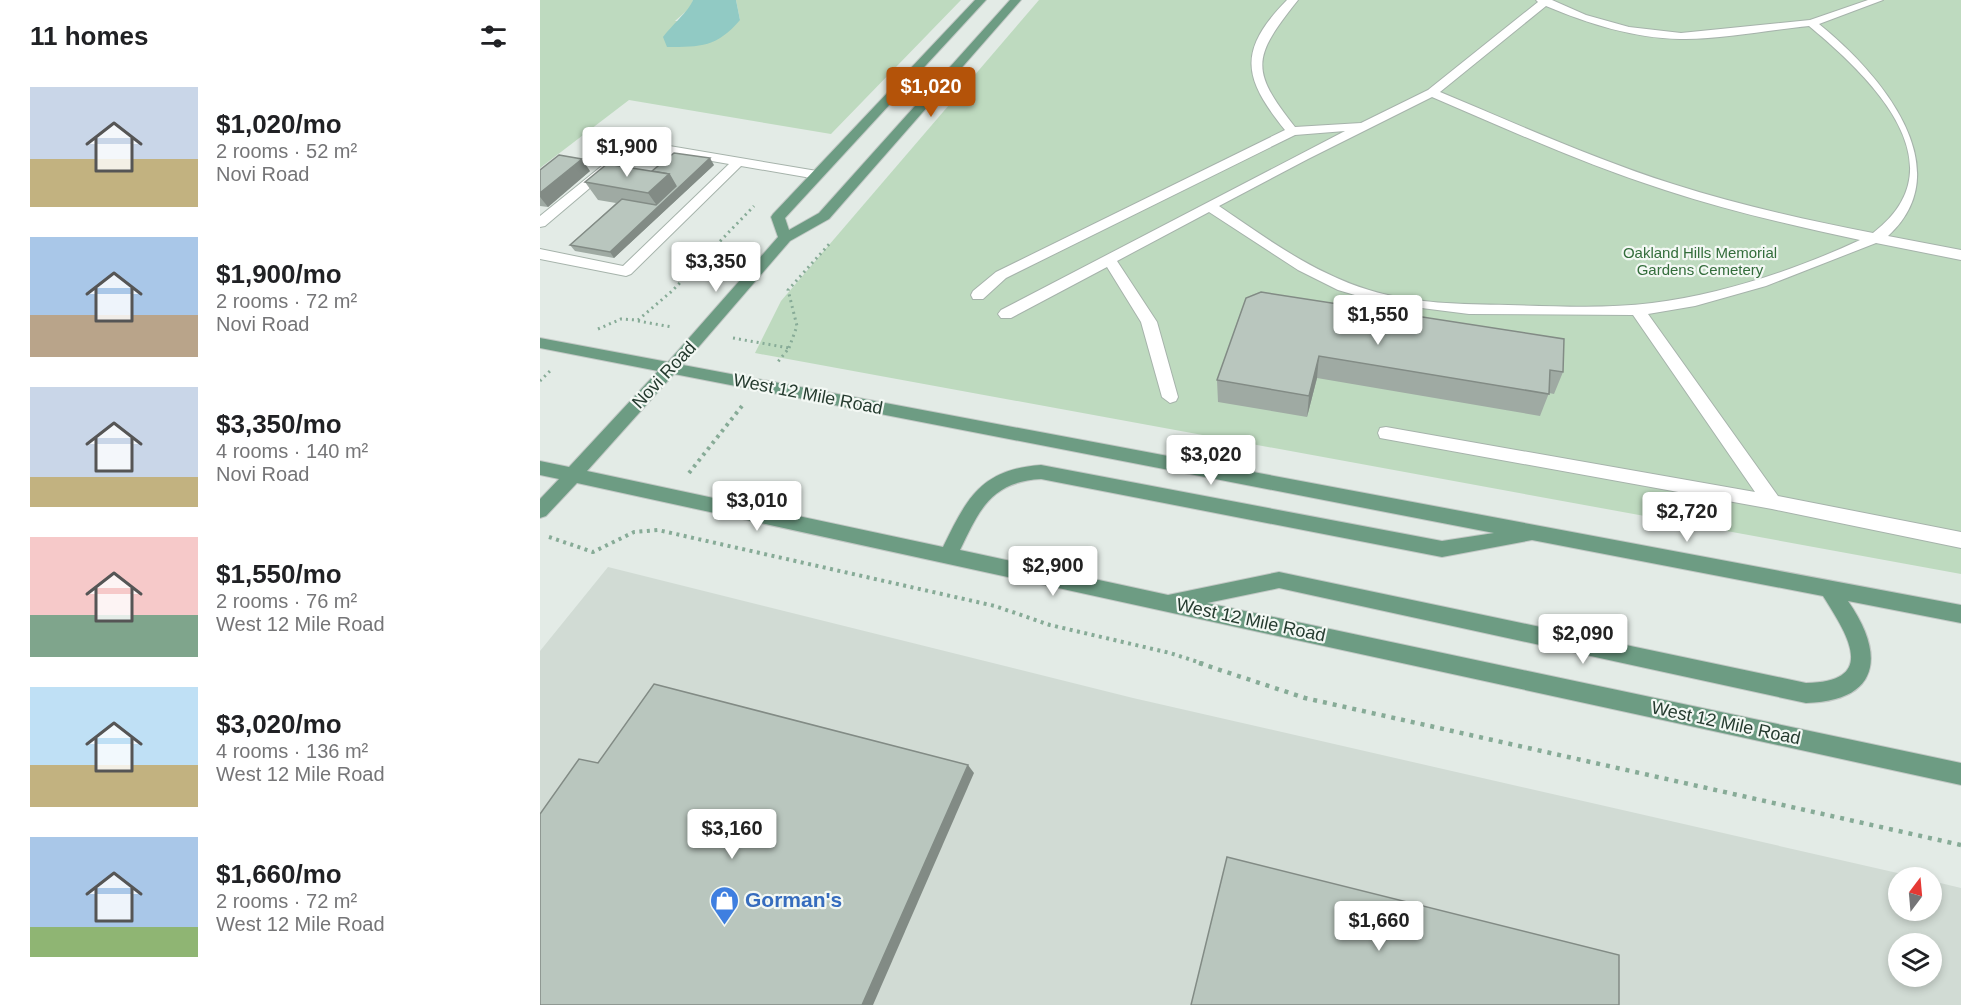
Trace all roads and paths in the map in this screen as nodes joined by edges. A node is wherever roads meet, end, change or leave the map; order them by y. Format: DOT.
graph roads {
  1 [pos="981,0"];
  2 [pos="1016,0"];
  3 [pos="1293,0"];
  4 [pos="1878,0"];
  5 [pos="1544,1"];
  6 [pos="1811,23"];
  7 [pos="1432,93"];
  8 [pos="1366,125"];
  9 [pos="1292,130"];
  10 [pos="738,162"];
  11 [pos="789,170"];
  12 [pos="817,175"];
  13 [pos="1209,206"];
  14 [pos="540,223"];
  15 [pos="785,238"];
  16 [pos="834,238"];
  17 [pos="1876,238"];
  18 [pos="540,254"];
  19 [pos="1961,255"];
  20 [pos="1109,259"];
  21 [pos="978,295"];
  22 [pos="1636,309"];
  23 [pos="1006,314"];
  24 [pos="540,343"];
  25 [pos="789,348"];
  26 [pos="570,350"];
  27 [pos="670,368"];
  28 [pos="540,381"];
  29 [pos="1170,397"];
  30 [pos="1386,433"];
  31 [pos="540,468"];
  32 [pos="574,474"];
  33 [pos="1772,502"];
  34 [pos="540,511"];
  35 [pos="1537,533"];
  36 [pos="540,534"];
  37 [pos="1961,540"];
  38 [pos="948,555"];
  39 [pos="1829,589"];
  40 [pos="1166,602"];
  41 [pos="1961,614"];
  42 [pos="1961,774"];
  43 [pos="1961,845"];
  1 -- 12 [label="main road"];
  2 -- 15 [label="main road, Novi Road"];
  3 -- 9 [label="lane"];
  4 -- 6 [label="lane"];
  5 -- 6 [label="lane"];
  5 -- 7 [label="lane"];
  6 -- 17 [label="lane"];
  7 -- 8 [label="lane"];
  7 -- 17 [label="lane"];
  8 -- 9 [label="lane"];
  8 -- 13 [label="lane"];
  9 -- 21 [label="lane"];
  10 -- 11 [label="lane"];
  10 -- 14 [label="lane"];
  10 -- 18 [label="lane"];
  11 -- 12 [label="lane"];
  11 -- 26 [label="path"];
  12 -- 15 [label="main road"];
  13 -- 20 [label="lane"];
  13 -- 22 [label="lane"];
  15 -- 27 [label="main road, Novi Road"];
  16 -- 25 [label="path"];
  17 -- 19 [label="lane"];
  17 -- 22 [label="lane"];
  20 -- 23 [label="lane"];
  20 -- 29 [label="lane"];
  22 -- 33 [label="lane"];
  24 -- 26 [label="main road, West 12 Mile Road"];
  26 -- 27 [label="main road, West 12 Mile Road"];
  26 -- 28 [label="path"];
  27 -- 32 [label="main road, Novi Road"];
  27 -- 35 [label="main road, West 12 Mile Road"];
  30 -- 33 [label="lane"];
  31 -- 32 [label="main road, West 12 Mile Road"];
  32 -- 34 [label="main road, Novi Road"];
  32 -- 38 [label="main road, West 12 Mile Road"];
  33 -- 37 [label="lane"];
  35 -- 38 [label="main road"];
  35 -- 39 [label="main road, West 12 Mile Road"];
  36 -- 43 [label="path"];
  38 -- 40 [label="main road, West 12 Mile Road"];
  39 -- 40 [label="main road"];
  39 -- 41 [label="main road, West 12 Mile Road"];
  40 -- 42 [label="main road, West 12 Mile Road"];
}
